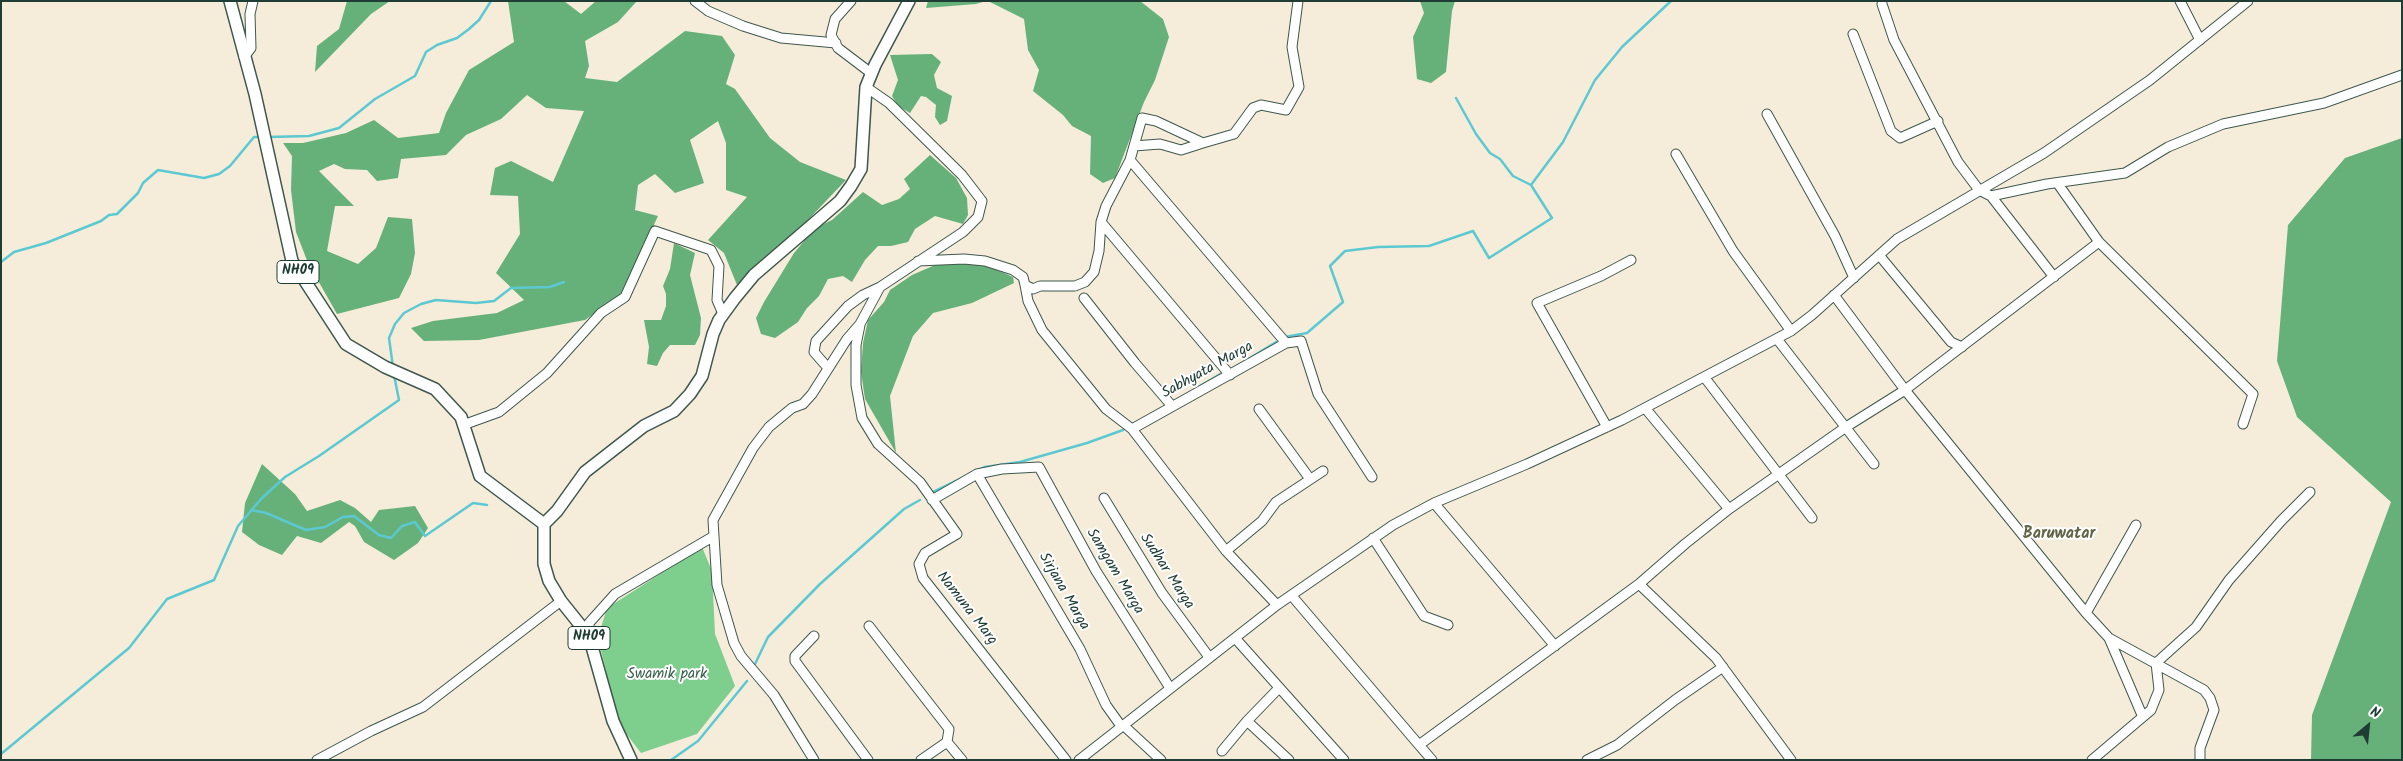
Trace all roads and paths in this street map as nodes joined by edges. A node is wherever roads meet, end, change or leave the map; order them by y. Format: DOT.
graph roads {
  1 [pos="230,1"];
  2 [pos="253,1"];
  3 [pos="695,1"];
  4 [pos="851,1"];
  5 [pos="909,1"];
  6 [pos="1298,1"];
  7 [pos="2180,1"];
  8 [pos="2248,1"];
  9 [pos="1882,4"];
  10 [pos="1854,34"];
  11 [pos="2200,40"];
  12 [pos="836,43"];
  13 [pos="244,57"];
  14 [pos="872,73"];
  15 [pos="2402,75"];
  16 [pos="866,87"];
  17 [pos="1768,114"];
  18 [pos="1938,122"];
  19 [pos="1203,143"];
  20 [pos="1134,146"];
  21 [pos="1676,154"];
  22 [pos="1130,160"];
  23 [pos="2058,184"];
  24 [pos="1979,190"];
  25 [pos="1991,196"];
  26 [pos="1100,222"];
  27 [pos="2099,242"];
  28 [pos="1879,256"];
  29 [pos="1631,260"];
  30 [pos="917,261"];
  31 [pos="2054,277"];
  32 [pos="1854,278"];
  33 [pos="1026,285"];
  34 [pos="880,287"];
  35 [pos="1834,295"];
  36 [pos="1084,298"];
  37 [pos="723,314"];
  38 [pos="860,324"];
  39 [pos="1790,331"];
  40 [pos="1777,339"];
  41 [pos="1286,343"];
  42 [pos="1962,347"];
  43 [pos="828,368"];
  44 [pos="1230,375"];
  45 [pos="1705,378"];
  46 [pos="1906,390"];
  47 [pos="1172,406"];
  48 [pos="1645,408"];
  49 [pos="1259,409"];
  50 [pos="2243,424"];
  51 [pos="464,425"];
  52 [pos="1607,427"];
  53 [pos="1846,427"];
  54 [pos="1132,429"];
  55 [pos="1874,464"];
  56 [pos="1323,471"];
  57 [pos="1778,473"];
  58 [pos="978,474"];
  59 [pos="1372,477"];
  60 [pos="1310,479"];
  61 [pos="2310,492"];
  62 [pos="1104,498"];
  63 [pos="932,500"];
  64 [pos="1434,503"];
  65 [pos="1729,509"];
  66 [pos="1812,518"];
  67 [pos="544,524"];
  68 [pos="2136,526"];
  69 [pos="714,536"];
  70 [pos="1373,538"];
  71 [pos="1226,551"];
  72 [pos="1639,584"];
  73 [pos="1292,596"];
  74 [pos="560,601"];
  75 [pos="1277,605"];
  76 [pos="2086,613"];
  77 [pos="1448,625"];
  78 [pos="869,626"];
  79 [pos="589,636"];
  80 [pos="814,636"];
  81 [pos="1234,638"];
  82 [pos="2109,638"];
  83 [pos="1555,646"];
  84 [pos="1209,658"];
  85 [pos="2156,663"];
  86 [pos="1723,667"];
  87 [pos="1170,688"];
  88 [pos="1279,688"];
  89 [pos="2142,715"];
  90 [pos="1247,721"];
  91 [pos="1122,725"];
  92 [pos="948,742"];
  93 [pos="1419,745"];
  94 [pos="1222,751"];
  95 [pos="316,760"];
  96 [pos="631,760"];
  97 [pos="814,760"];
  98 [pos="868,760"];
  99 [pos="921,760"];
  100 [pos="962,760"];
  101 [pos="1066,760"];
  102 [pos="1079,760"];
  103 [pos="1161,760"];
  104 [pos="1289,760"];
  105 [pos="1344,760"];
  106 [pos="1432,760"];
  107 [pos="1587,760"];
  108 [pos="1791,760"];
  109 [pos="2092,760"];
  110 [pos="2200,760"];
  1 -- 13 [label="main road, NH09"];
  2 -- 13 [label="street"];
  3 -- 12 [label="street"];
  4 -- 12 [label="street"];
  5 -- 14 [label="main road"];
  6 -- 19 [label="street"];
  7 -- 11 [label="street"];
  8 -- 11 [label="street"];
  9 -- 18 [label="street"];
  10 -- 18 [label="street"];
  11 -- 24 [label="street"];
  12 -- 14 [label="street"];
  13 -- 51 [label="main road, NH09"];
  14 -- 16 [label="main road"];
  15 -- 23 [label="street"];
  16 -- 30 [label="street"];
  16 -- 37 [label="main road"];
  17 -- 32 [label="street"];
  18 -- 24 [label="street"];
  19 -- 20 [label="street"];
  19 -- 20 [label="street"];
  20 -- 22 [label="street"];
  21 -- 39 [label="street"];
  22 -- 26 [label="street"];
  22 -- 41 [label="street"];
  23 -- 25 [label="street"];
  23 -- 27 [label="street"];
  24 -- 25 [label="street"];
  24 -- 28 [label="street"];
  25 -- 31 [label="street"];
  26 -- 33 [label="street"];
  26 -- 44 [label="street"];
  27 -- 31 [label="street"];
  27 -- 50 [label="street"];
  28 -- 32 [label="street"];
  28 -- 42 [label="street"];
  29 -- 52 [label="street"];
  30 -- 33 [label="street"];
  30 -- 34 [label="street"];
  31 -- 42 [label="street"];
  32 -- 35 [label="street"];
  33 -- 54 [label="street"];
  34 -- 38 [label="street"];
  34 -- 43 [label="street"];
  35 -- 39 [label="street"];
  35 -- 46 [label="street"];
  36 -- 47 [label="street"];
  37 -- 51 [label="street"];
  37 -- 67 [label="main road"];
  38 -- 43 [label="street"];
  38 -- 63 [label="street, Namuna Marg"];
  39 -- 40 [label="street"];
  40 -- 45 [label="street"];
  40 -- 53 [label="street"];
  41 -- 44 [label="street, Sabhyata Marga"];
  41 -- 59 [label="street"];
  42 -- 46 [label="street"];
  43 -- 69 [label="street"];
  44 -- 47 [label="street, Sabhyata Marga"];
  45 -- 48 [label="street"];
  45 -- 57 [label="street"];
  46 -- 53 [label="street"];
  46 -- 76 [label="street"];
  47 -- 54 [label="street, Sabhyata Marga"];
  48 -- 52 [label="street"];
  48 -- 65 [label="street"];
  49 -- 60 [label="street"];
  51 -- 67 [label="main road, NH09"];
  52 -- 64 [label="street"];
  53 -- 55 [label="street"];
  53 -- 57 [label="street"];
  54 -- 71 [label="street"];
  56 -- 60 [label="street"];
  57 -- 65 [label="street"];
  57 -- 66 [label="street"];
  58 -- 63 [label="street"];
  58 -- 87 [label="street, Samgam Marga"];
  58 -- 91 [label="street, Sirjana Marga"];
  60 -- 71 [label="street"];
  61 -- 85 [label="street"];
  62 -- 84 [label="street, Sudhar Marga"];
  63 -- 101 [label="street, Namuna Marg"];
  64 -- 70 [label="street"];
  64 -- 83 [label="street"];
  65 -- 72 [label="street"];
  67 -- 74 [label="main road, NH09"];
  68 -- 76 [label="street"];
  69 -- 79 [label="street"];
  69 -- 97 [label="street"];
  70 -- 73 [label="street"];
  70 -- 77 [label="street"];
  71 -- 75 [label="street"];
  72 -- 83 [label="street"];
  72 -- 86 [label="street"];
  73 -- 75 [label="street"];
  73 -- 93 [label="street"];
  74 -- 79 [label="main road, NH09"];
  74 -- 95 [label="street"];
  75 -- 81 [label="street"];
  76 -- 82 [label="street"];
  78 -- 92 [label="street"];
  79 -- 96 [label="main road, NH09"];
  80 -- 98 [label="street"];
  81 -- 84 [label="street"];
  81 -- 88 [label="street"];
  82 -- 85 [label="street"];
  82 -- 89 [label="street"];
  83 -- 93 [label="street"];
  84 -- 87 [label="street"];
  85 -- 89 [label="street"];
  85 -- 110 [label="street"];
  86 -- 107 [label="street"];
  86 -- 108 [label="street"];
  87 -- 91 [label="street"];
  88 -- 90 [label="street"];
  88 -- 105 [label="street"];
  89 -- 109 [label="street"];
  90 -- 94 [label="street"];
  90 -- 104 [label="street"];
  91 -- 102 [label="street"];
  91 -- 103 [label="street, Sirjana Marga"];
  92 -- 99 [label="street"];
  92 -- 100 [label="street"];
  93 -- 106 [label="street"];
}
